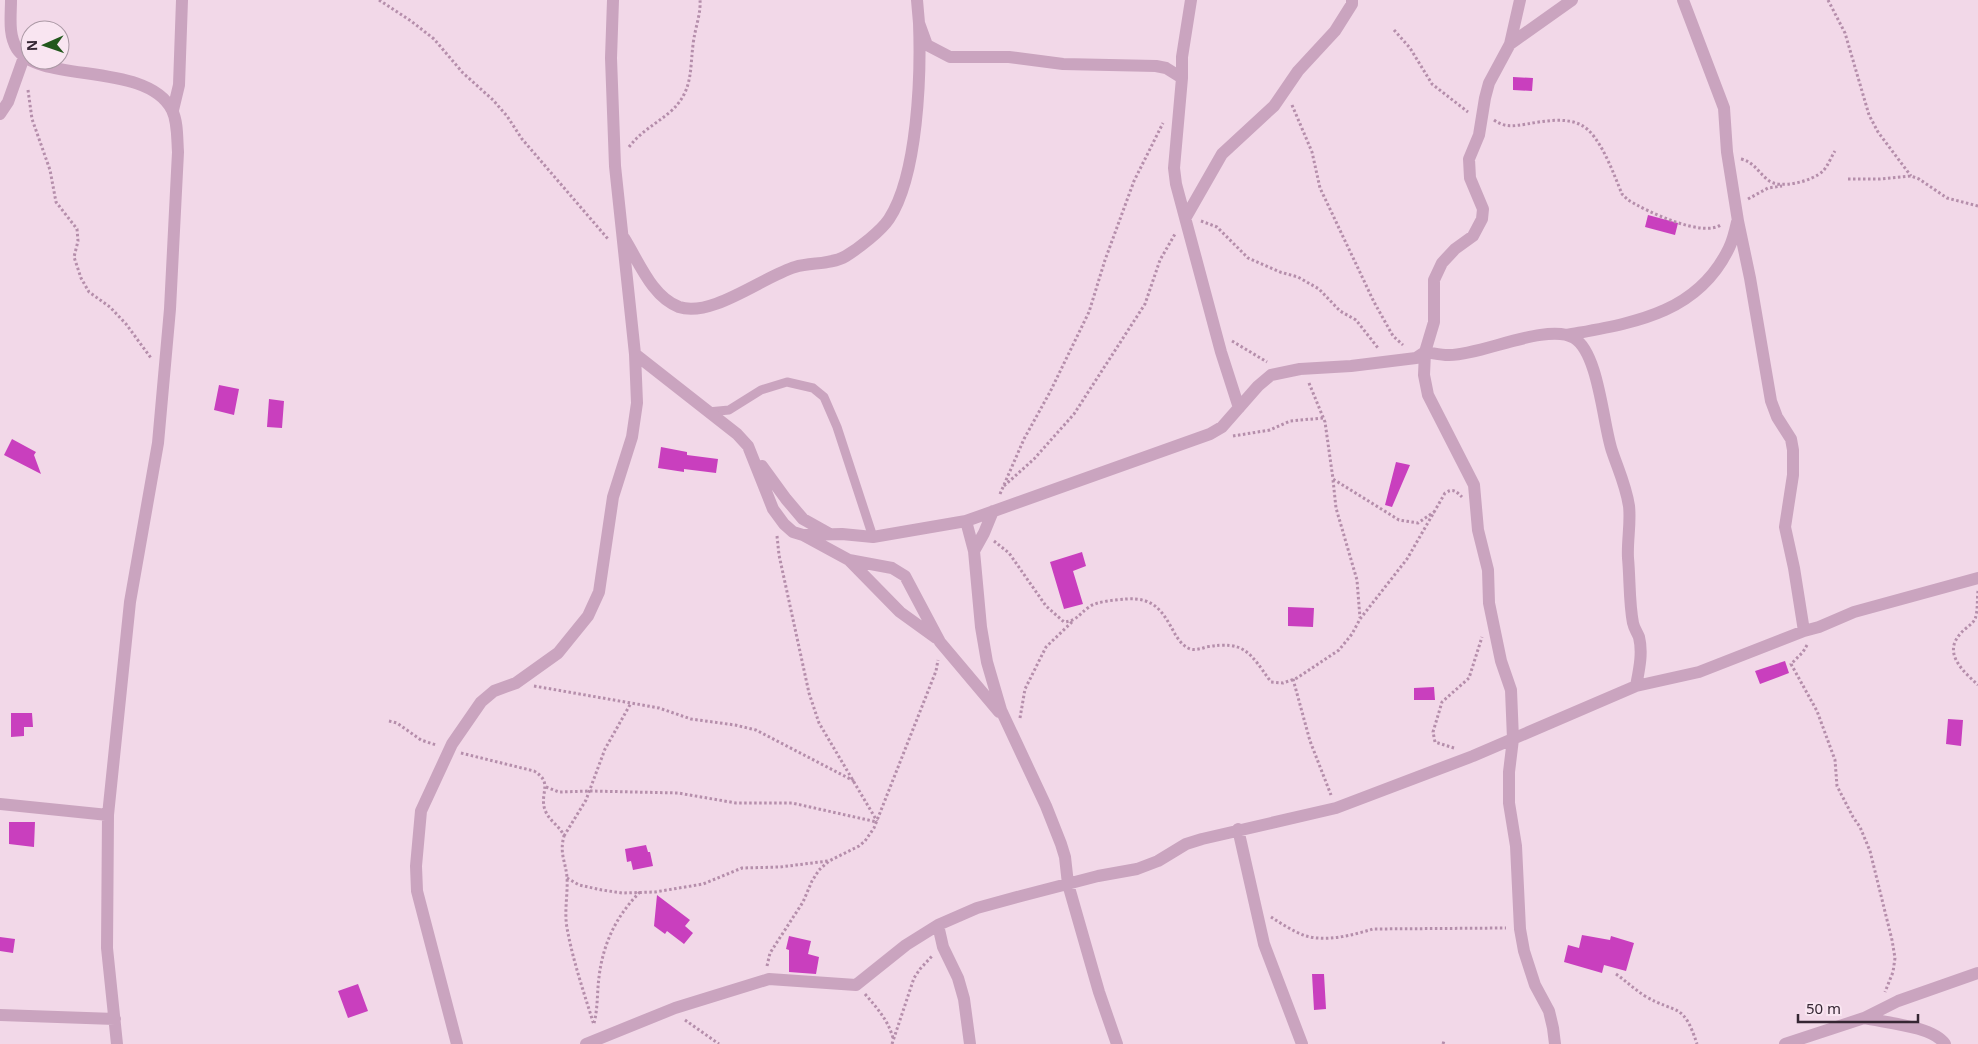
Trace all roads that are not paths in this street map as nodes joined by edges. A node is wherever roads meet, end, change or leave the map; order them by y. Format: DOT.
graph roads {
  1 [pos="11,0"];
  2 [pos="182,0"];
  3 [pos="613,0"];
  4 [pos="917,0"];
  5 [pos="1191,0"];
  6 [pos="1352,0"];
  7 [pos="1520,0"];
  8 [pos="1572,0"];
  9 [pos="1683,0"];
  10 [pos="919,23"];
  11 [pos="1510,44"];
  12 [pos="20,58"];
  13 [pos="20,69"];
  14 [pos="70,70"];
  15 [pos="1182,78"];
  16 [pos="173,110"];
  17 [pos="0,114"];
  18 [pos="1186,217"];
  19 [pos="1738,221"];
  20 [pos="622,235"];
  21 [pos="1567,335"];
  22 [pos="635,354"];
  23 [pos="1420,355"];
  24 [pos="1239,408"];
  25 [pos="708,412"];
  26 [pos="748,446"];
  27 [pos="993,511"];
  28 [pos="966,521"];
  29 [pos="828,533"];
  30 [pos="803,535"];
  31 [pos="873,537"];
  32 [pos="974,550"];
  33 [pos="849,560"];
  34 [pos="1978,578"];
  35 [pos="1804,630"];
  36 [pos="940,642"];
  37 [pos="1636,686"];
  38 [pos="1004,717"];
  39 [pos="1514,739"];
  40 [pos="0,804"];
  41 [pos="108,815"];
  42 [pos="1238,829"];
  43 [pos="1068,884"];
  44 [pos="938,924"];
  45 [pos="1978,973"];
  46 [pos="0,1015"];
  47 [pos="1869,1015"];
  48 [pos="115,1019"];
  49 [pos="588,1043"];
  50 [pos="117,1044"];
  51 [pos="457,1044"];
  52 [pos="970,1044"];
  53 [pos="1117,1044"];
  54 [pos="1302,1044"];
  55 [pos="1555,1044"];
  56 [pos="1784,1044"];
  57 [pos="1945,1044"];
  1 -- 12 [label="street"];
  2 -- 16 [label="street"];
  3 -- 20 [label="street"];
  4 -- 10 [label="street"];
  5 -- 15 [label="street"];
  6 -- 18 [label="street"];
  7 -- 11 [label="street"];
  8 -- 11 [label="street"];
  9 -- 19 [label="street"];
  10 -- 15 [label="street"];
  10 -- 20 [label="street"];
  11 -- 23 [label="street"];
  13 -- 17 [label="street"];
  14 -- 16 [label="street"];
  15 -- 18 [label="street"];
  16 -- 41 [label="street"];
  18 -- 24 [label="street"];
  19 -- 21 [label="street"];
  19 -- 35 [label="street"];
  20 -- 22 [label="street"];
  21 -- 23 [label="street"];
  21 -- 37 [label="street"];
  22 -- 25 [label="street"];
  22 -- 51 [label="street"];
  23 -- 24 [label="street"];
  23 -- 39 [label="street"];
  24 -- 27 [label="street"];
  25 -- 26 [label="street"];
  25 -- 31 [label="lane"];
  26 -- 29 [label="street"];
  26 -- 30 [label="street"];
  27 -- 28 [label="street"];
  27 -- 32 [label="street"];
  28 -- 31 [label="street"];
  28 -- 32 [label="street"];
  29 -- 30 [label="street"];
  29 -- 31 [label="street"];
  30 -- 33 [label="street"];
  32 -- 38 [label="street"];
  33 -- 36 [label="street"];
  33 -- 36 [label="street"];
  34 -- 35 [label="street"];
  35 -- 37 [label="street"];
  36 -- 38 [label="street"];
  37 -- 39 [label="street"];
  38 -- 43 [label="street"];
  39 -- 42 [label="street"];
  39 -- 55 [label="street"];
  40 -- 41 [label="street"];
  41 -- 48 [label="street"];
  42 -- 43 [label="street"];
  42 -- 54 [label="street"];
  43 -- 44 [label="street"];
  43 -- 53 [label="street"];
  44 -- 49 [label="street"];
  44 -- 52 [label="street"];
  45 -- 47 [label="street"];
  46 -- 48 [label="street"];
  47 -- 56 [label="street"];
  47 -- 57 [label="street"];
  48 -- 50 [label="street"];
}
